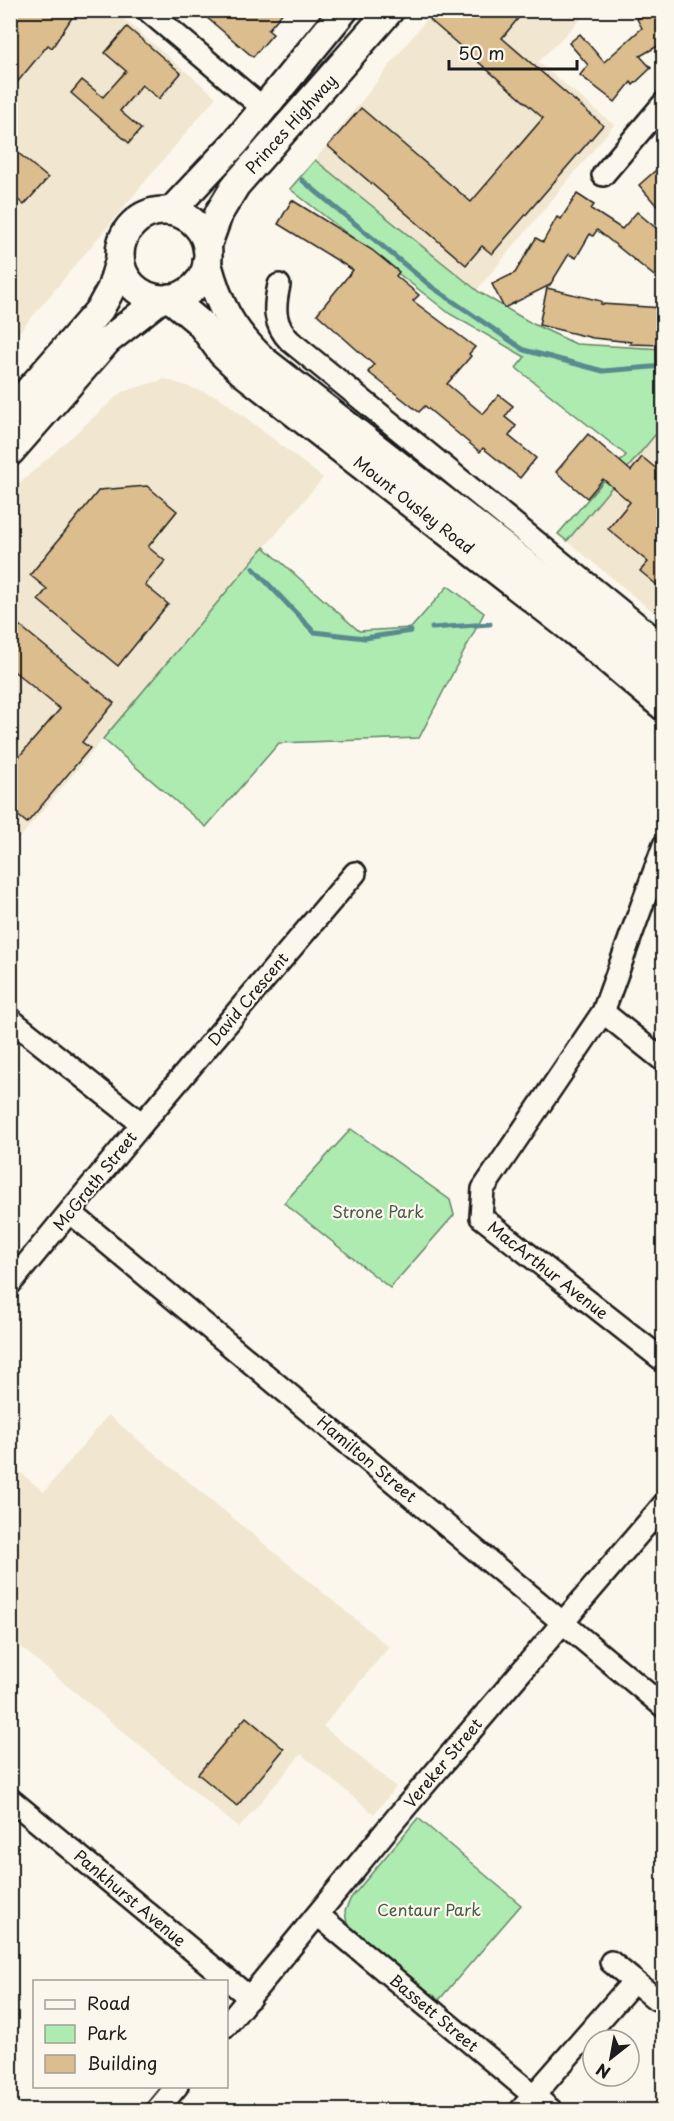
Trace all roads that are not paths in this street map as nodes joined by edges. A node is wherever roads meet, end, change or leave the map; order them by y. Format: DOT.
graph roads {
  1 [pos="147,10"];
  2 [pos="344,10"];
  3 [pos="390,10"];
  4 [pos="663,103"];
  5 [pos="263,108"];
  6 [pos="603,176"];
  7 [pos="171,211"];
  8 [pos="207,254"];
  9 [pos="120,259"];
  10 [pos="279,285"];
  11 [pos="165,299"];
  12 [pos="10,412"];
  13 [pos="376,412"];
  14 [pos="336,419"];
  15 [pos="10,452"];
  16 [pos="663,646"];
  17 [pos="663,676"];
  18 [pos="663,706"];
  19 [pos="663,845"];
  20 [pos="355,873"];
  21 [pos="603,1012"];
  22 [pos="10,1019"];
  23 [pos="663,1061"];
  24 [pos="142,1124"];
  25 [pos="70,1212"];
  26 [pos="10,1284"];
  27 [pos="663,1361"];
  28 [pos="663,1504"];
  29 [pos="563,1622"];
  30 [pos="663,1707"];
  31 [pos="10,1799"];
  32 [pos="318,1915"];
  33 [pos="611,1962"];
  34 [pos="634,1981"];
  35 [pos="250,1998"];
  36 [pos="656,1999"];
  37 [pos="228,2024"];
  38 [pos="175,2088"];
  39 [pos="527,2103"];
  40 [pos="157,2110"];
  41 [pos="551,2110"];
  1 -- 5 [label="street"];
  2 -- 5 [label="main road, Princes Highway"];
  3 -- 8 [label="main road, Princes Highway"];
  4 -- 6 [label="street"];
  5 -- 7 [label="main road, Princes Highway"];
  7 -- 8 [label="main road"];
  7 -- 9 [label="main road"];
  8 -- 11 [label="main road"];
  8 -- 14 [label="main road, Mount Ousley Road"];
  9 -- 11 [label="main road"];
  9 -- 12 [label="main road"];
  10 -- 13 [label="street"];
  11 -- 15 [label="main road"];
  11 -- 18 [label="main road, Mount Ousley Road"];
  13 -- 14 [label="street"];
  13 -- 16 [label="street"];
  14 -- 17 [label="main road, Mount Ousley Road"];
  19 -- 21 [label="street"];
  20 -- 24 [label="street, David Crescent"];
  21 -- 23 [label="street"];
  21 -- 27 [label="street, MacArthur Avenue"];
  22 -- 24 [label="street, McGrath Street"];
  24 -- 25 [label="street, McGrath Street"];
  25 -- 26 [label="street, McGrath Street"];
  25 -- 29 [label="street, Hamilton Street"];
  28 -- 29 [label="street, Vereker Street"];
  29 -- 30 [label="street, Hamilton Street"];
  29 -- 32 [label="street, Vereker Street"];
  31 -- 35 [label="street, Pankhurst Avenue"];
  32 -- 35 [label="street, Vereker Street"];
  32 -- 39 [label="street, Bassett Street"];
  33 -- 34 [label="street"];
  34 -- 36 [label="street"];
  34 -- 39 [label="street"];
  35 -- 37 [label="street, Vereker Street"];
  38 -- 40 [label="street"];
  39 -- 41 [label="street, Bassett Street"];
}
